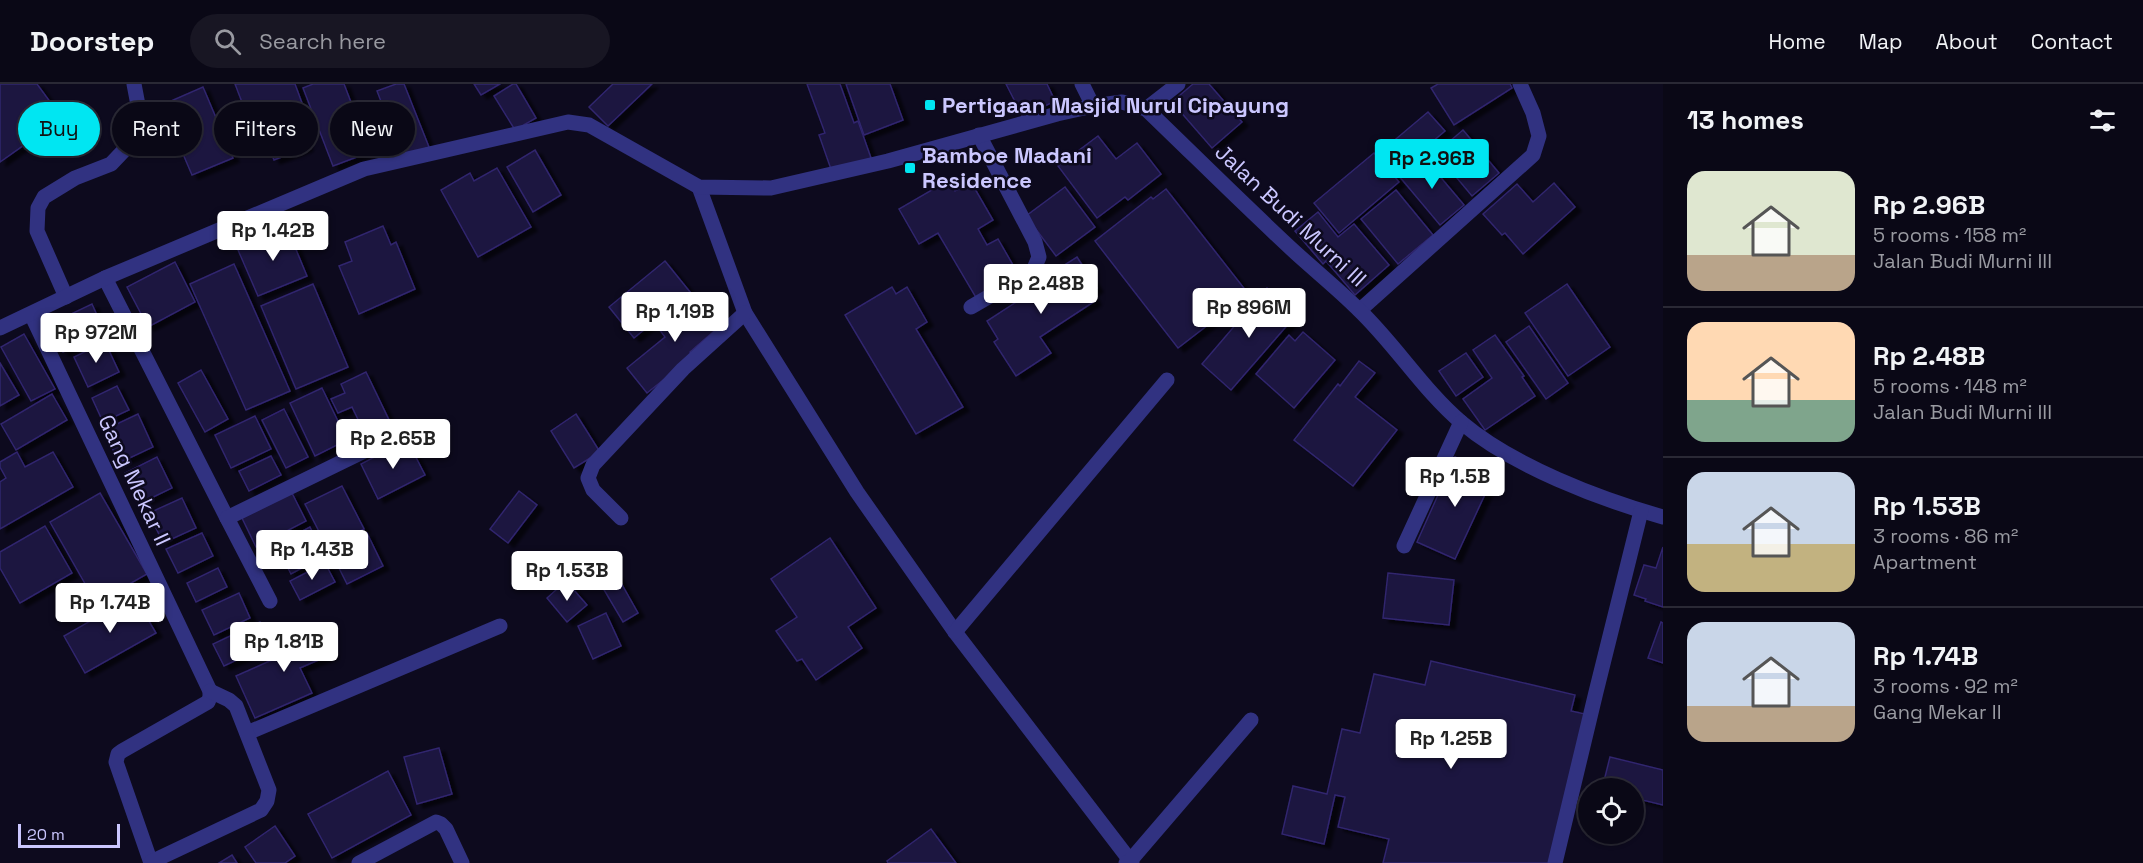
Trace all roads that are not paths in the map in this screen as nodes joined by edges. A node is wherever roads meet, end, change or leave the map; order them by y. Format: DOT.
graph roads {
  1 [pos="134,84"];
  2 [pos="1082,84"];
  3 [pos="1178,84"];
  4 [pos="1520,84"];
  5 [pos="1093,106"];
  6 [pos="1146,109"];
  7 [pos="980,135"];
  8 [pos="699,187"];
  9 [pos="105,278"];
  10 [pos="66,297"];
  11 [pos="971,307"];
  12 [pos="1360,310"];
  13 [pos="745,313"];
  14 [pos="31,314"];
  15 [pos="0,328"];
  16 [pos="1167,380"];
  17 [pos="1461,422"];
  18 [pos="391,438"];
  19 [pos="1641,511"];
  20 [pos="1663,517"];
  21 [pos="227,518"];
  22 [pos="621,518"];
  23 [pos="1404,546"];
  24 [pos="270,601"];
  25 [pos="500,626"];
  26 [pos="955,632"];
  27 [pos="210,691"];
  28 [pos="1251,720"];
  29 [pos="247,733"];
  30 [pos="1129,862"];
  31 [pos="151,863"];
  32 [pos="359,863"];
  33 [pos="462,863"];
  34 [pos="1556,863"];
  1 -- 10 [label="street"];
  2 -- 5 [label="street"];
  3 -- 6 [label="street"];
  4 -- 12 [label="street"];
  5 -- 6 [label="street"];
  5 -- 7 [label="street"];
  6 -- 12 [label="street, Jalan Budi Murni III"];
  7 -- 8 [label="street"];
  7 -- 11 [label="street"];
  8 -- 9 [label="street"];
  8 -- 13 [label="street"];
  9 -- 10 [label="street"];
  9 -- 21 [label="street"];
  10 -- 14 [label="street"];
  12 -- 17 [label="street, Jalan Budi Murni III"];
  13 -- 22 [label="street"];
  13 -- 26 [label="street"];
  14 -- 15 [label="street"];
  14 -- 27 [label="street, Gang Mekar II"];
  16 -- 26 [label="street"];
  17 -- 19 [label="street, Jalan Budi Murni III"];
  17 -- 23 [label="street"];
  18 -- 21 [label="street"];
  19 -- 20 [label="street, Jalan Budi Murni III"];
  19 -- 34 [label="street"];
  21 -- 24 [label="street"];
  25 -- 29 [label="street"];
  26 -- 30 [label="street"];
  27 -- 29 [label="street"];
  27 -- 31 [label="street"];
  28 -- 30 [label="street"];
  29 -- 31 [label="street"];
  32 -- 33 [label="street"];
}
